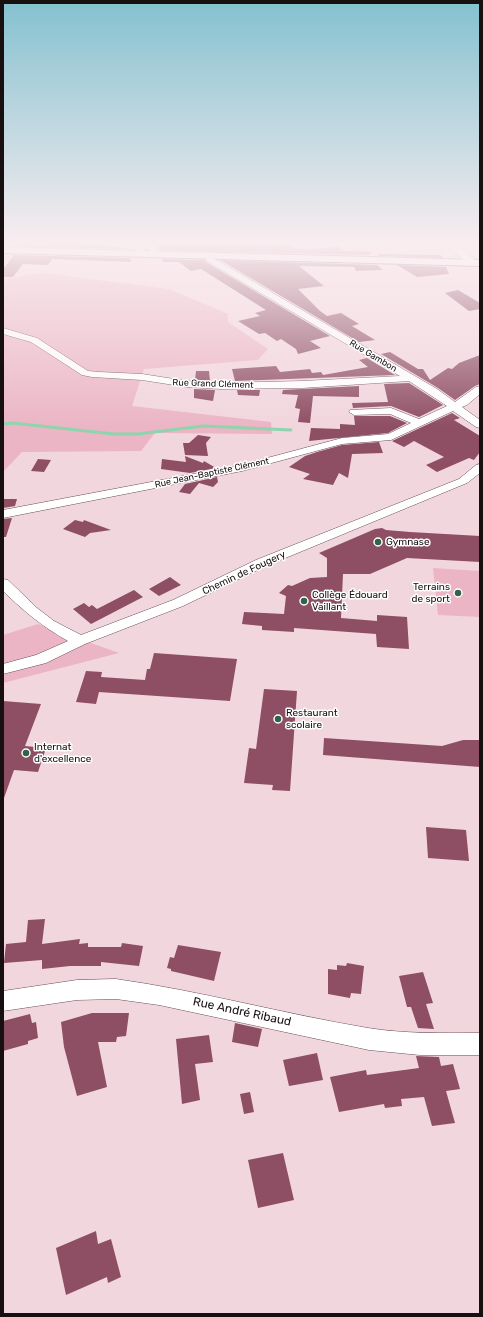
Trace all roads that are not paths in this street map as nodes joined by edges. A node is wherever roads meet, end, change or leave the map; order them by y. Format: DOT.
graph roads {
  1 [pos="285,303"];
  2 [pos="3,331"];
  3 [pos="410,378"];
  4 [pos="480,388"];
  5 [pos="455,407"];
  6 [pos="354,412"];
  7 [pos="418,422"];
  8 [pos="480,425"];
  9 [pos="480,467"];
  10 [pos="3,514"];
  11 [pos="3,583"];
  12 [pos="80,641"];
  13 [pos="3,669"];
  14 [pos="3,1000"];
  15 [pos="480,1044"];
  1 -- 3 [label="street, Rue Gambon"];
  2 -- 3 [label="street, Rue Grand Clément"];
  3 -- 5 [label="street, Rue Gambon"];
  4 -- 5 [label="street, Rue Jean-Baptiste Clément"];
  5 -- 7 [label="street, Rue Jean-Baptiste Clément"];
  5 -- 8 [label="street, Rue Gambon"];
  6 -- 7 [label="street"];
  7 -- 10 [label="street, Rue Jean-Baptiste Clément"];
  9 -- 12 [label="street, Chemin de Fougery"];
  11 -- 12 [label="street"];
  12 -- 13 [label="street, Chemin de Fougery"];
  14 -- 15 [label="street, Rue André Ribaud"];
}
